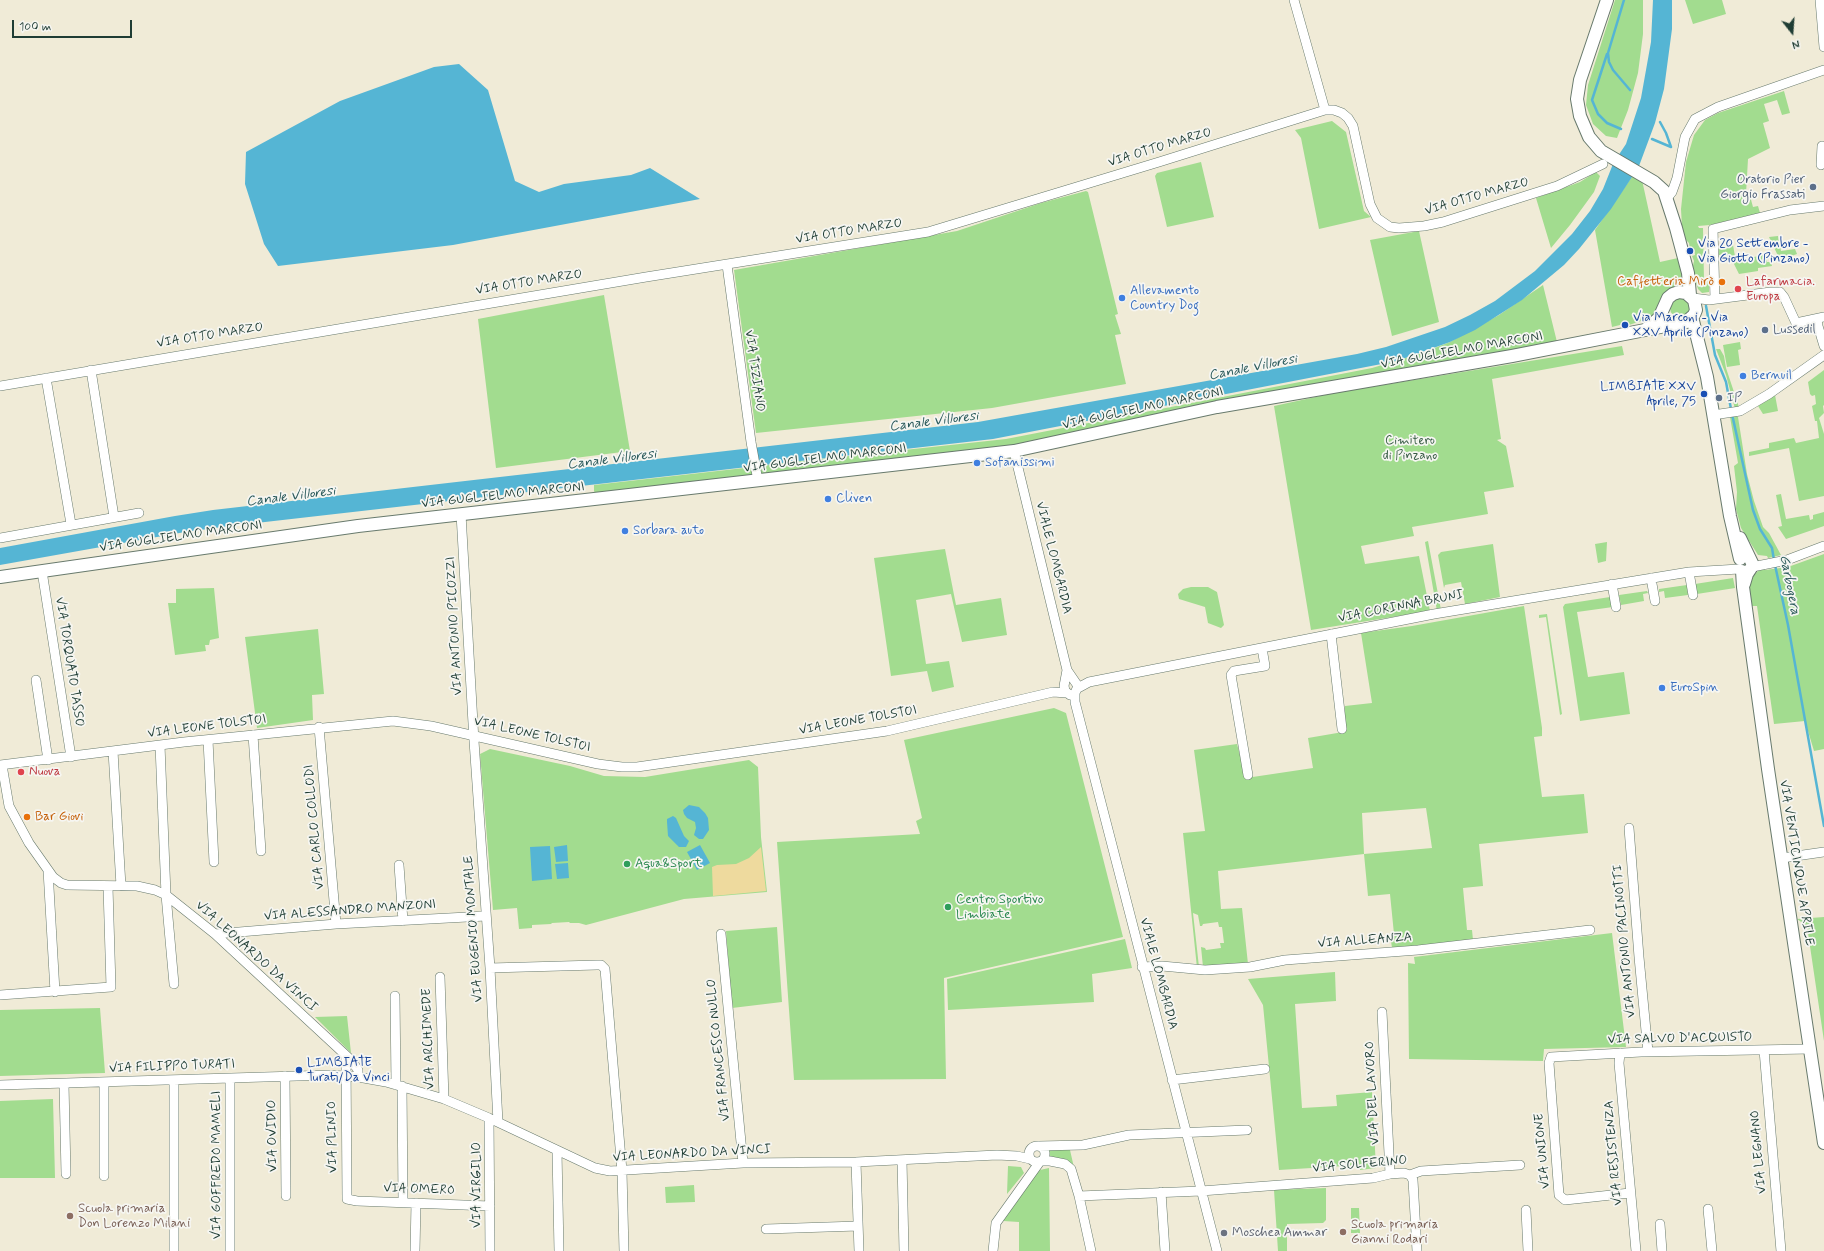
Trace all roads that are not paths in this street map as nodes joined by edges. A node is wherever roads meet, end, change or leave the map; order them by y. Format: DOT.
graph roads {
  1 [pos="1294,0"];
  2 [pos="1607,0"];
  3 [pos="1820,0"];
  4 [pos="1824,47"];
  5 [pos="1824,70"];
  6 [pos="1325,110"];
  7 [pos="1822,146"];
  8 [pos="1603,164"];
  9 [pos="1821,165"];
  10 [pos="1665,193"];
  11 [pos="1824,206"];
  12 [pos="727,265"];
  13 [pos="1688,273"];
  14 [pos="1678,292"];
  15 [pos="1692,297"];
  16 [pos="1712,300"];
  17 [pos="1665,303"];
  18 [pos="1694,314"];
  19 [pos="1821,318"];
  20 [pos="1678,323"];
  21 [pos="1646,329"];
  22 [pos="1699,341"];
  23 [pos="1824,346"];
  24 [pos="1824,355"];
  25 [pos="91,370"];
  26 [pos="46,378"];
  27 [pos="0,386"];
  28 [pos="1713,414"];
  29 [pos="1014,451"];
  30 [pos="756,476"];
  31 [pos="139,513"];
  32 [pos="461,514"];
  33 [pos="114,517"];
  34 [pos="71,524"];
  35 [pos="0,538"];
  36 [pos="1824,546"];
  37 [pos="1745,565"];
  38 [pos="42,571"];
  39 [pos="1690,572"];
  40 [pos="0,577"];
  41 [pos="1651,578"];
  42 [pos="1612,584"];
  43 [pos="1693,595"];
  44 [pos="1655,601"];
  45 [pos="1616,607"];
  46 [pos="1331,634"];
  47 [pos="1262,648"];
  48 [pos="36,680"];
  49 [pos="1071,687"];
  50 [pos="319,727"];
  51 [pos="1342,729"];
  52 [pos="252,735"];
  53 [pos="474,735"];
  54 [pos="208,740"];
  55 [pos="160,745"];
  56 [pos="113,752"];
  57 [pos="71,757"];
  58 [pos="48,760"];
  59 [pos="1,765"];
  60 [pos="1248,775"];
  61 [pos="1629,828"];
  62 [pos="261,851"];
  63 [pos="1824,852"];
  64 [pos="1782,858"];
  65 [pos="214,862"];
  66 [pos="399,866"];
  67 [pos="48,870"];
  68 [pos="58,881"];
  69 [pos="49,886"];
  70 [pos="120,886"];
  71 [pos="108,887"];
  72 [pos="166,895"];
  73 [pos="486,916"];
  74 [pos="403,920"];
  75 [pos="336,924"];
  76 [pos="1590,930"];
  77 [pos="215,934"];
  78 [pos="721,934"];
  79 [pos="1142,967"];
  80 [pos="490,968"];
  81 [pos="440,978"];
  82 [pos="174,984"];
  83 [pos="55,992"];
  84 [pos="0,995"];
  85 [pos="395,996"];
  86 [pos="1382,1012"];
  87 [pos="1810,1049"];
  88 [pos="1764,1050"];
  89 [pos="1648,1052"];
  90 [pos="1620,1053"];
  91 [pos="346,1057"];
  92 [pos="1551,1057"];
  93 [pos="1265,1069"];
  94 [pos="346,1075"];
  95 [pos="285,1076"];
  96 [pos="358,1077"];
  97 [pos="230,1079"];
  98 [pos="174,1080"];
  99 [pos="1172,1080"];
  100 [pos="104,1082"];
  101 [pos="64,1084"];
  102 [pos="0,1085"];
  103 [pos="399,1085"];
  104 [pos="444,1100"];
  105 [pos="494,1120"];
  106 [pos="1247,1130"];
  107 [pos="1186,1134"];
  108 [pos="1824,1143"];
  109 [pos="1035,1148"];
  110 [pos="557,1151"];
  111 [pos="996,1156"];
  112 [pos="902,1160"];
  113 [pos="1035,1161"];
  114 [pos="856,1162"];
  115 [pos="743,1163"];
  116 [pos="1520,1165"];
  117 [pos="622,1171"];
  118 [pos="66,1174"];
  119 [pos="1390,1174"];
  120 [pos="1410,1175"];
  121 [pos="104,1176"];
  122 [pos="1201,1191"];
  123 [pos="1161,1192"];
  124 [pos="1630,1193"];
  125 [pos="286,1196"];
  126 [pos="1079,1196"];
  127 [pos="346,1199"];
  128 [pos="403,1202"];
  129 [pos="416,1203"];
  130 [pos="490,1206"];
  131 [pos="1708,1209"];
  132 [pos="1526,1210"];
  133 [pos="1660,1224"];
  134 [pos="858,1226"];
  135 [pos="766,1229"];
  136 [pos="174,1251"];
  137 [pos="230,1251"];
  138 [pos="415,1251"];
  139 [pos="490,1251"];
  140 [pos="559,1251"];
  141 [pos="624,1251"];
  142 [pos="859,1251"];
  143 [pos="904,1251"];
  144 [pos="993,1251"];
  145 [pos="1091,1251"];
  146 [pos="1165,1251"];
  147 [pos="1217,1251"];
  148 [pos="1417,1251"];
  149 [pos="1528,1251"];
  150 [pos="1636,1251"];
  151 [pos="1662,1251"];
  152 [pos="1712,1251"];
  153 [pos="1781,1251"];
  1 -- 6 [label="street"];
  2 -- 10 [label="street"];
  3 -- 4 [label="street"];
  5 -- 10 [label="street"];
  6 -- 8 [label="street, VIA OTTO MARZO"];
  6 -- 12 [label="street, VIA OTTO MARZO"];
  7 -- 9 [label="street"];
  10 -- 13 [label="street"];
  11 -- 16 [label="street"];
  12 -- 25 [label="street, VIA OTTO MARZO"];
  12 -- 30 [label="street, VIA TIZIANO"];
  13 -- 14 [label="street"];
  13 -- 15 [label="street"];
  14 -- 15 [label="street"];
  14 -- 17 [label="street"];
  15 -- 16 [label="street"];
  15 -- 18 [label="street"];
  16 -- 18 [label="street"];
  16 -- 19 [label="street"];
  17 -- 20 [label="street"];
  17 -- 21 [label="street"];
  18 -- 20 [label="street"];
  18 -- 22 [label="street"];
  19 -- 23 [label="street"];
  20 -- 21 [label="street, VIA GUGLIELMO MARCONI"];
  20 -- 22 [label="street"];
  21 -- 29 [label="street, VIA GUGLIELMO MARCONI"];
  22 -- 28 [label="street"];
  24 -- 28 [label="street"];
  25 -- 26 [label="street, VIA OTTO MARZO"];
  25 -- 33 [label="street"];
  26 -- 27 [label="street, VIA OTTO MARZO"];
  26 -- 34 [label="street"];
  28 -- 37 [label="street"];
  29 -- 30 [label="street, VIA GUGLIELMO MARCONI"];
  29 -- 49 [label="street, VIALE LOMBARDIA"];
  30 -- 32 [label="street, VIA GUGLIELMO MARCONI"];
  31 -- 33 [label="street"];
  32 -- 38 [label="street, VIA GUGLIELMO MARCONI"];
  32 -- 53 [label="street, VIA ANTONIO PICOZZI"];
  33 -- 34 [label="street"];
  34 -- 35 [label="street"];
  36 -- 37 [label="street"];
  37 -- 39 [label="street, VIA CORINNA BRUNI"];
  37 -- 64 [label="street, VIA VENTICINQUE APRILE"];
  38 -- 40 [label="street, VIA GUGLIELMO MARCONI"];
  38 -- 57 [label="street, VIA TORQUATO TASSO"];
  39 -- 41 [label="street, VIA CORINNA BRUNI"];
  39 -- 43 [label="street"];
  41 -- 42 [label="street, VIA CORINNA BRUNI"];
  41 -- 44 [label="street"];
  42 -- 45 [label="street"];
  42 -- 46 [label="street, VIA CORINNA BRUNI"];
  46 -- 47 [label="street, VIA CORINNA BRUNI"];
  46 -- 51 [label="street"];
  47 -- 49 [label="street, VIA CORINNA BRUNI"];
  47 -- 60 [label="street"];
  48 -- 58 [label="street"];
  49 -- 53 [label="street, VIA LEONE TOLSTOI"];
  49 -- 79 [label="street, VIALE LOMBARDIA"];
  50 -- 52 [label="street, VIA LEONE TOLSTOI"];
  50 -- 53 [label="street, VIA LEONE TOLSTOI"];
  50 -- 75 [label="street, VIA CARLO COLLODI"];
  52 -- 54 [label="street, VIA LEONE TOLSTOI"];
  52 -- 62 [label="street"];
  53 -- 73 [label="street, VIA EUGENIO MONTALE"];
  54 -- 55 [label="street, VIA LEONE TOLSTOI"];
  54 -- 65 [label="street"];
  55 -- 56 [label="street, VIA LEONE TOLSTOI"];
  55 -- 72 [label="street"];
  56 -- 57 [label="street, VIA LEONE TOLSTOI"];
  56 -- 70 [label="street"];
  57 -- 58 [label="street, VIA LEONE TOLSTOI"];
  58 -- 59 [label="street, VIA LEONE TOLSTOI"];
  59 -- 67 [label="street"];
  61 -- 89 [label="street, VIA ANTONIO PACINOTTI"];
  63 -- 64 [label="street"];
  64 -- 87 [label="street, VIA VENTICINQUE APRILE"];
  66 -- 74 [label="street"];
  67 -- 68 [label="street"];
  67 -- 69 [label="street"];
  68 -- 69 [label="street"];
  68 -- 71 [label="street, VIA LEONARDO DA VINCI"];
  69 -- 83 [label="street"];
  70 -- 71 [label="street, VIA LEONARDO DA VINCI"];
  70 -- 72 [label="street, VIA LEONARDO DA VINCI"];
  71 -- 83 [label="street"];
  72 -- 77 [label="street, VIA LEONARDO DA VINCI"];
  72 -- 82 [label="street"];
  73 -- 74 [label="street, VIA ALESSANDRO MANZONI"];
  73 -- 80 [label="street, VIA EUGENIO MONTALE"];
  74 -- 75 [label="street, VIA ALESSANDRO MANZONI"];
  75 -- 77 [label="street, VIA ALESSANDRO MANZONI"];
  76 -- 79 [label="street, VIA ALLEANZA"];
  77 -- 91 [label="street, VIA LEONARDO DA VINCI"];
  78 -- 115 [label="street, VIA FRANCESCO NULLO"];
  79 -- 99 [label="street, VIALE LOMBARDIA"];
  80 -- 105 [label="street, VIA EUGENIO MONTALE"];
  80 -- 117 [label="street"];
  81 -- 104 [label="street, VIA ARCHIMEDE"];
  83 -- 84 [label="street"];
  85 -- 103 [label="street"];
  86 -- 119 [label="street, VIA DEL LAVORO"];
  87 -- 88 [label="street, VIA SALVO D'ACQUISTO"];
  87 -- 108 [label="street, VIA VENTICINQUE APRILE"];
  88 -- 89 [label="street, VIA SALVO D'ACQUISTO"];
  88 -- 153 [label="street, VIA LEGNANO"];
  89 -- 90 [label="street, VIA SALVO D'ACQUISTO"];
  90 -- 92 [label="street, VIA SALVO D'ACQUISTO"];
  90 -- 124 [label="street, VIA RESISTENZA"];
  91 -- 94 [label="street"];
  91 -- 96 [label="street, VIA LEONARDO DA VINCI"];
  92 -- 124 [label="street, VIA UNIONE"];
  93 -- 99 [label="street"];
  94 -- 95 [label="street, VIA FILIPPO TURATI"];
  94 -- 96 [label="street, VIA LEONARDO DA VINCI"];
  94 -- 127 [label="street, VIA PLINIO"];
  95 -- 97 [label="street, VIA FILIPPO TURATI"];
  95 -- 125 [label="street, VIA OVIDIO"];
  96 -- 103 [label="street, VIA LEONARDO DA VINCI"];
  97 -- 98 [label="street, VIA FILIPPO TURATI"];
  97 -- 137 [label="street, VIA GOFFREDO MAMELI"];
  98 -- 100 [label="street, VIA FILIPPO TURATI"];
  98 -- 136 [label="street"];
  99 -- 107 [label="street, VIALE LOMBARDIA"];
  100 -- 101 [label="street, VIA FILIPPO TURATI"];
  100 -- 121 [label="street"];
  101 -- 102 [label="street, VIA FILIPPO TURATI"];
  101 -- 118 [label="street"];
  103 -- 104 [label="street, VIA LEONARDO DA VINCI"];
  103 -- 128 [label="street"];
  104 -- 105 [label="street, VIA LEONARDO DA VINCI"];
  105 -- 110 [label="street, VIA LEONARDO DA VINCI"];
  105 -- 130 [label="street, VIA VIRGILIO"];
  106 -- 107 [label="street, VIA LEONARDO DA VINCI"];
  107 -- 109 [label="street, VIA LEONARDO DA VINCI"];
  107 -- 122 [label="street, VIALE LOMBARDIA"];
  109 -- 111 [label="street, VIA LEONARDO DA VINCI"];
  109 -- 113 [label="street"];
  109 -- 113 [label="street"];
  110 -- 117 [label="street, VIA LEONARDO DA VINCI"];
  110 -- 140 [label="street"];
  111 -- 112 [label="street, VIA LEONARDO DA VINCI"];
  111 -- 113 [label="street, VIA LEONARDO DA VINCI"];
  112 -- 114 [label="street, VIA LEONARDO DA VINCI"];
  112 -- 143 [label="street"];
  113 -- 126 [label="street, VIA LEONARDO DA VINCI"];
  113 -- 144 [label="street"];
  114 -- 115 [label="street, VIA LEONARDO DA VINCI"];
  114 -- 134 [label="street"];
  115 -- 117 [label="street, VIA LEONARDO DA VINCI"];
  116 -- 120 [label="street, VIA SOLFERINO"];
  117 -- 141 [label="street"];
  119 -- 120 [label="street, VIA SOLFERINO"];
  119 -- 122 [label="street, VIA SOLFERINO"];
  120 -- 148 [label="street"];
  122 -- 123 [label="street, VIA SOLFERINO"];
  122 -- 147 [label="street, VIALE LOMBARDIA"];
  123 -- 126 [label="street, VIA SOLFERINO"];
  123 -- 146 [label="street"];
  124 -- 150 [label="street, VIA RESISTENZA"];
  126 -- 145 [label="street, VIA LEONARDO DA VINCI"];
  127 -- 128 [label="street, VIA OMERO"];
  128 -- 129 [label="street, VIA OMERO"];
  129 -- 130 [label="street, VIA OMERO"];
  129 -- 138 [label="street"];
  130 -- 139 [label="street, VIA VIRGILIO"];
  131 -- 152 [label="street"];
  132 -- 149 [label="street"];
  133 -- 151 [label="street"];
  134 -- 135 [label="street"];
  134 -- 142 [label="street"];
}
